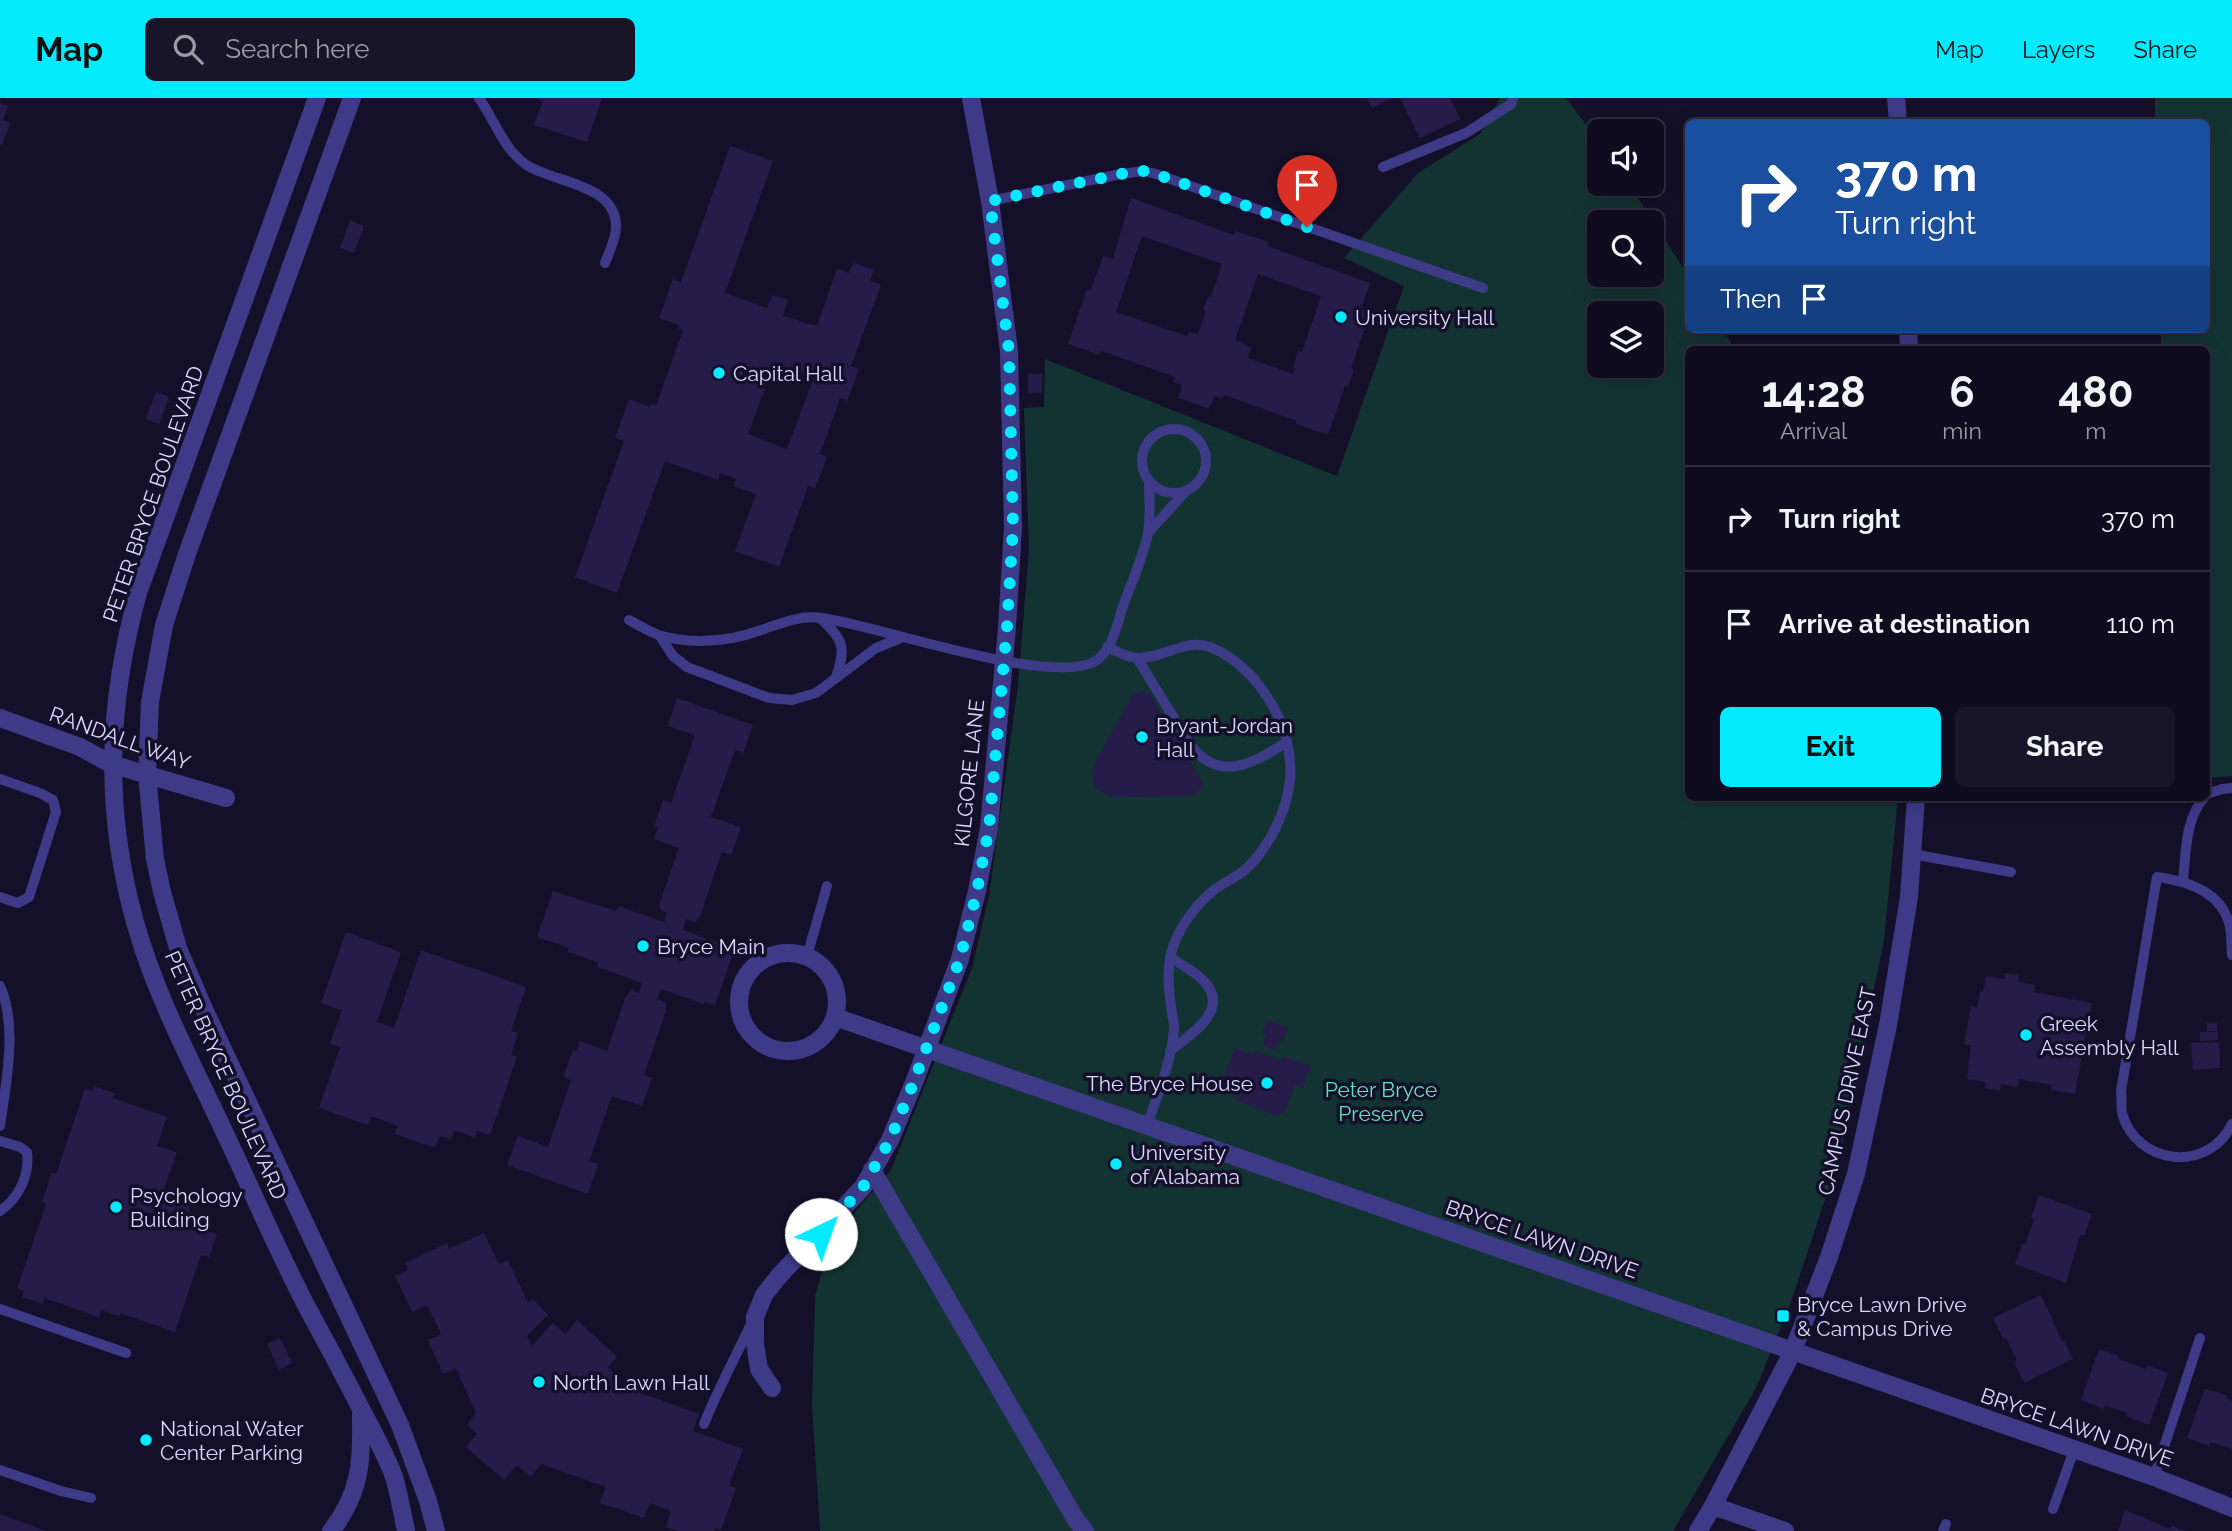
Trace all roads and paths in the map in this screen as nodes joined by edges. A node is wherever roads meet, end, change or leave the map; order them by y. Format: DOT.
graph roads {
  1 [pos="317,98"];
  2 [pos="352,98"];
  3 [pos="479,98"];
  4 [pos="971,98"];
  5 [pos="1513,98"];
  6 [pos="1896,98"];
  7 [pos="1898,119"];
  8 [pos="1383,167"];
  9 [pos="990,201"];
  10 [pos="605,263"];
  11 [pos="1483,288"];
  12 [pos="1149,480"];
  13 [pos="1185,492"];
  14 [pos="1148,533"];
  15 [pos="820,618"];
  16 [pos="629,620"];
  17 [pos="660,636"];
  18 [pos="903,637"];
  19 [pos="1107,648"];
  20 [pos="1137,658"];
  21 [pos="1004,661"];
  22 [pos="835,680"];
  23 [pos="0,718"];
  24 [pos="1287,741"];
  25 [pos="111,764"];
  26 [pos="147,774"];
  27 [pos="0,779"];
  28 [pos="2232,788"];
  29 [pos="2210,794"];
  30 [pos="226,798"];
  31 [pos="1916,801"];
  32 [pos="2201,801"];
  33 [pos="1912,854"];
  34 [pos="2011,872"];
  35 [pos="2183,880"];
  36 [pos="827,886"];
  37 [pos="0,897"];
  38 [pos="2232,955"];
  39 [pos="807,956"];
  40 [pos="1170,957"];
  41 [pos="0,986"];
  42 [pos="835,1017"];
  43 [pos="926,1048"];
  44 [pos="1170,1051"];
  45 [pos="2232,1124"];
  46 [pos="1147,1125"];
  47 [pos="0,1126"];
  48 [pos="0,1141"];
  49 [pos="872,1170"];
  50 [pos="0,1211"];
  51 [pos="0,1309"];
  52 [pos="755,1317"];
  53 [pos="2200,1338"];
  54 [pos="1793,1351"];
  55 [pos="126,1353"];
  56 [pos="772,1388"];
  57 [pos="361,1408"];
  58 [pos="704,1424"];
  59 [pos="2074,1450"];
  60 [pos="0,1470"];
  61 [pos="2154,1477"];
  62 [pos="91,1498"];
  63 [pos="1713,1506"];
  64 [pos="2232,1508"];
  65 [pos="2053,1509"];
  66 [pos="331,1531"];
  67 [pos="406,1531"];
  68 [pos="436,1531"];
  69 [pos="1085,1531"];
  70 [pos="1698,1531"];
  71 [pos="1785,1531"];
  1 -- 25 [label="street, PETER BRYCE BOULEVARD"];
  2 -- 26 [label="street, PETER BRYCE BOULEVARD"];
  3 -- 10 [label="lane"];
  4 -- 9 [label="street, KILGORE LANE"];
  5 -- 8 [label="lane"];
  6 -- 7 [label="street"];
  9 -- 11 [label="lane"];
  9 -- 21 [label="street, KILGORE LANE"];
  12 -- 13 [label="lane"];
  12 -- 13 [label="lane"];
  12 -- 14 [label="lane"];
  13 -- 14 [label="lane"];
  14 -- 19 [label="lane"];
  15 -- 17 [label="lane"];
  15 -- 18 [label="lane"];
  15 -- 22 [label="lane"];
  16 -- 17 [label="lane"];
  17 -- 22 [label="lane"];
  18 -- 21 [label="lane"];
  18 -- 22 [label="lane"];
  19 -- 20 [label="lane"];
  19 -- 21 [label="lane"];
  20 -- 24 [label="lane"];
  20 -- 24 [label="lane"];
  21 -- 43 [label="street, KILGORE LANE"];
  23 -- 25 [label="street, RANDALL WAY"];
  24 -- 40 [label="lane"];
  25 -- 26 [label="street, RANDALL WAY"];
  25 -- 57 [label="street, PETER BRYCE BOULEVARD"];
  26 -- 30 [label="street, RANDALL WAY"];
  26 -- 68 [label="street, PETER BRYCE BOULEVARD"];
  27 -- 37 [label="lane"];
  28 -- 29 [label="lane"];
  31 -- 33 [label="street, CAMPUS DRIVE EAST"];
  32 -- 35 [label="lane"];
  33 -- 34 [label="lane"];
  33 -- 54 [label="street, CAMPUS DRIVE EAST"];
  35 -- 38 [label="lane"];
  35 -- 45 [label="lane"];
  36 -- 39 [label="lane"];
  39 -- 42 [label="street"];
  39 -- 42 [label="street"];
  40 -- 44 [label="lane"];
  40 -- 44 [label="lane"];
  41 -- 47 [label="lane"];
  42 -- 43 [label="street, BRYCE LAWN DRIVE"];
  43 -- 46 [label="street, BRYCE LAWN DRIVE"];
  43 -- 49 [label="street, KILGORE LANE"];
  44 -- 46 [label="lane"];
  46 -- 54 [label="street, BRYCE LAWN DRIVE"];
  48 -- 50 [label="lane"];
  49 -- 52 [label="street, KILGORE LANE"];
  49 -- 69 [label="street"];
  51 -- 55 [label="lane"];
  52 -- 56 [label="street, KILGORE LANE"];
  52 -- 58 [label="lane"];
  53 -- 61 [label="lane"];
  54 -- 59 [label="street, BRYCE LAWN DRIVE"];
  54 -- 63 [label="street, CAMPUS DRIVE EAST"];
  57 -- 66 [label="street"];
  57 -- 67 [label="street, PETER BRYCE BOULEVARD"];
  59 -- 61 [label="street, BRYCE LAWN DRIVE"];
  59 -- 65 [label="lane"];
  60 -- 62 [label="lane"];
  61 -- 64 [label="street, BRYCE LAWN DRIVE"];
  63 -- 70 [label="street, CAMPUS DRIVE EAST"];
  63 -- 71 [label="street"];
}
